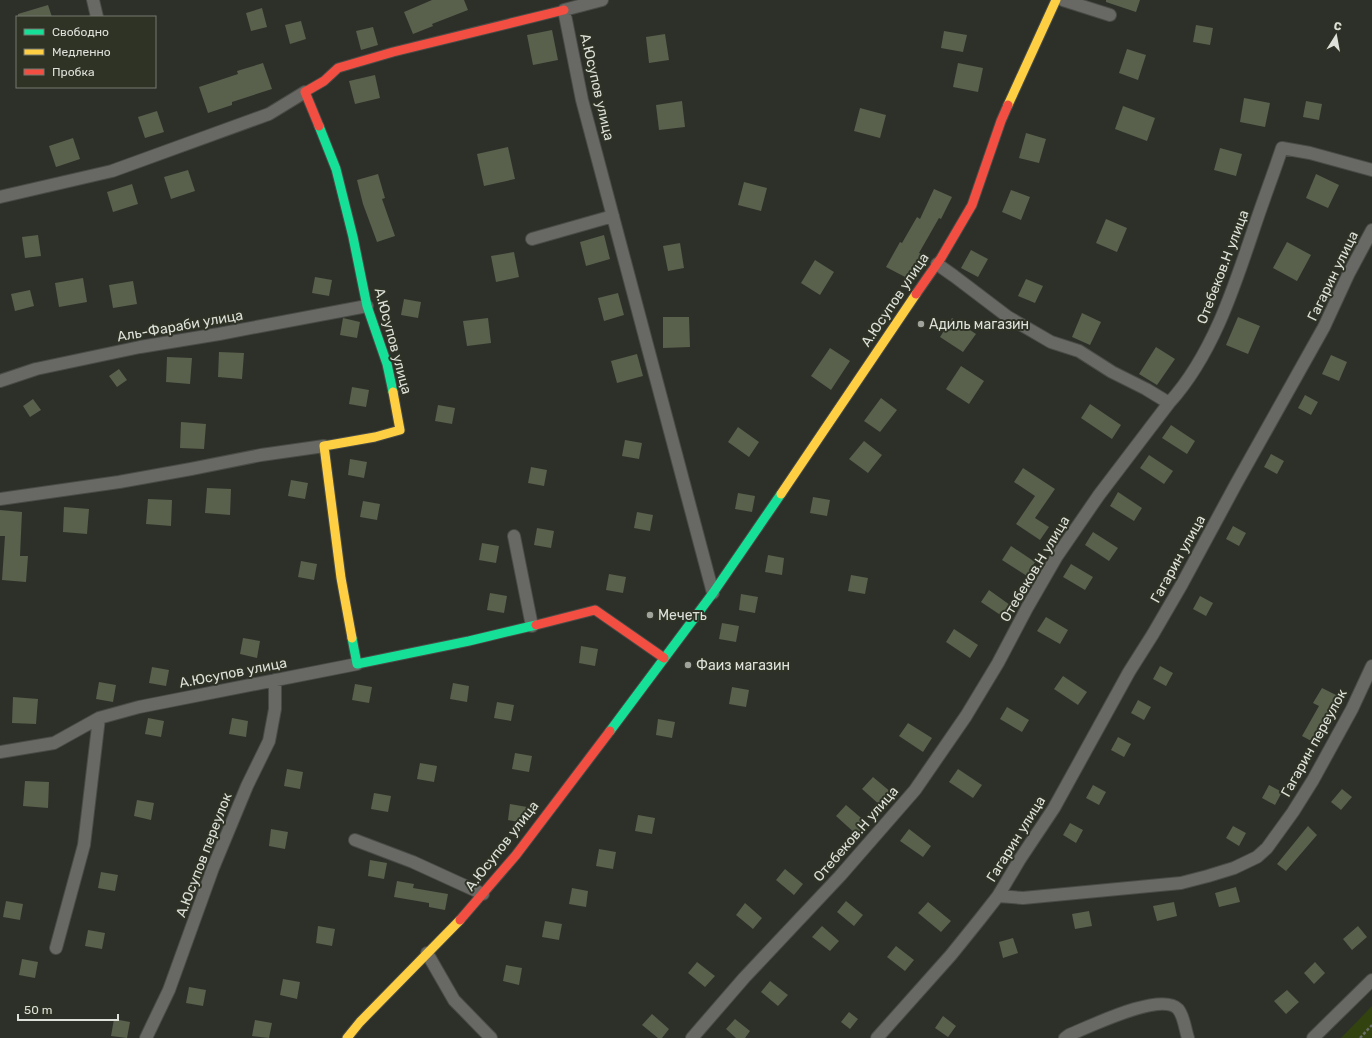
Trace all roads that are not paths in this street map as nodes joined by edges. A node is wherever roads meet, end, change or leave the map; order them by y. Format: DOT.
graph roads {
  1 [pos="93,0"];
  2 [pos="602,0"];
  3 [pos="1056,0"];
  4 [pos="1062,0"];
  5 [pos="564,10"];
  6 [pos="1110,15"];
  7 [pos="97,16"];
  8 [pos="305,92"];
  9 [pos="1372,170"];
  10 [pos="0,197"];
  11 [pos="613,216"];
  12 [pos="1372,230"];
  13 [pos="532,239"];
  14 [pos="937,264"];
  15 [pos="367,306"];
  16 [pos="0,381"];
  17 [pos="1169,403"];
  18 [pos="324,446"];
  19 [pos="0,499"];
  20 [pos="514,536"];
  21 [pos="713,593"];
  22 [pos="532,626"];
  23 [pos="664,658"];
  24 [pos="357,664"];
  25 [pos="1372,666"];
  26 [pos="275,680"];
  27 [pos="99,718"];
  28 [pos="0,752"];
  29 [pos="1277,832"];
  30 [pos="355,840"];
  31 [pos="483,894"];
  32 [pos="998,896"];
  33 [pos="56,948"];
  34 [pos="427,952"];
  35 [pos="1372,980"];
  36 [pos="146,1038"];
  37 [pos="347,1038"];
  38 [pos="490,1038"];
  39 [pos="692,1038"];
  40 [pos="878,1038"];
  41 [pos="1065,1038"];
  42 [pos="1188,1038"];
  43 [pos="1313,1038"];
  1 -- 7 [label="street"];
  2 -- 5 [label="street"];
  3 -- 14 [label="street, А.Юсупов улица"];
  4 -- 6 [label="street"];
  5 -- 8 [label="street"];
  5 -- 11 [label="street, А.Юсупов улица"];
  8 -- 10 [label="street"];
  8 -- 15 [label="street, А.Юсупов улица"];
  9 -- 17 [label="street, Отебеков.Н улица"];
  11 -- 13 [label="street"];
  11 -- 21 [label="street, А.Юсупов улица"];
  12 -- 32 [label="street, Гагарин улица"];
  14 -- 17 [label="street"];
  14 -- 21 [label="street, А.Юсупов улица"];
  15 -- 16 [label="street, Аль-Фараби улица"];
  15 -- 18 [label="street, А.Юсупов улица"];
  17 -- 39 [label="street, Отебеков.Н улица"];
  18 -- 19 [label="street"];
  18 -- 24 [label="street"];
  20 -- 22 [label="street"];
  21 -- 23 [label="street, А.Юсупов улица"];
  22 -- 23 [label="street, А.Юсупов улица"];
  22 -- 24 [label="street, А.Юсупов улица"];
  23 -- 31 [label="street, А.Юсупов улица"];
  24 -- 26 [label="street, А.Юсупов улица"];
  25 -- 29 [label="street, Гагарин переулок"];
  26 -- 27 [label="street, А.Юсупов улица"];
  26 -- 36 [label="street, А.Юсупов переулок"];
  27 -- 28 [label="street"];
  27 -- 33 [label="street"];
  29 -- 32 [label="street, Гагарин улица"];
  30 -- 31 [label="street"];
  31 -- 34 [label="street, А.Юсупов улица"];
  32 -- 40 [label="street, Гагарин улица"];
  34 -- 37 [label="street, А.Юсупов улица"];
  34 -- 38 [label="street"];
  35 -- 43 [label="street"];
  41 -- 42 [label="street"];
}
